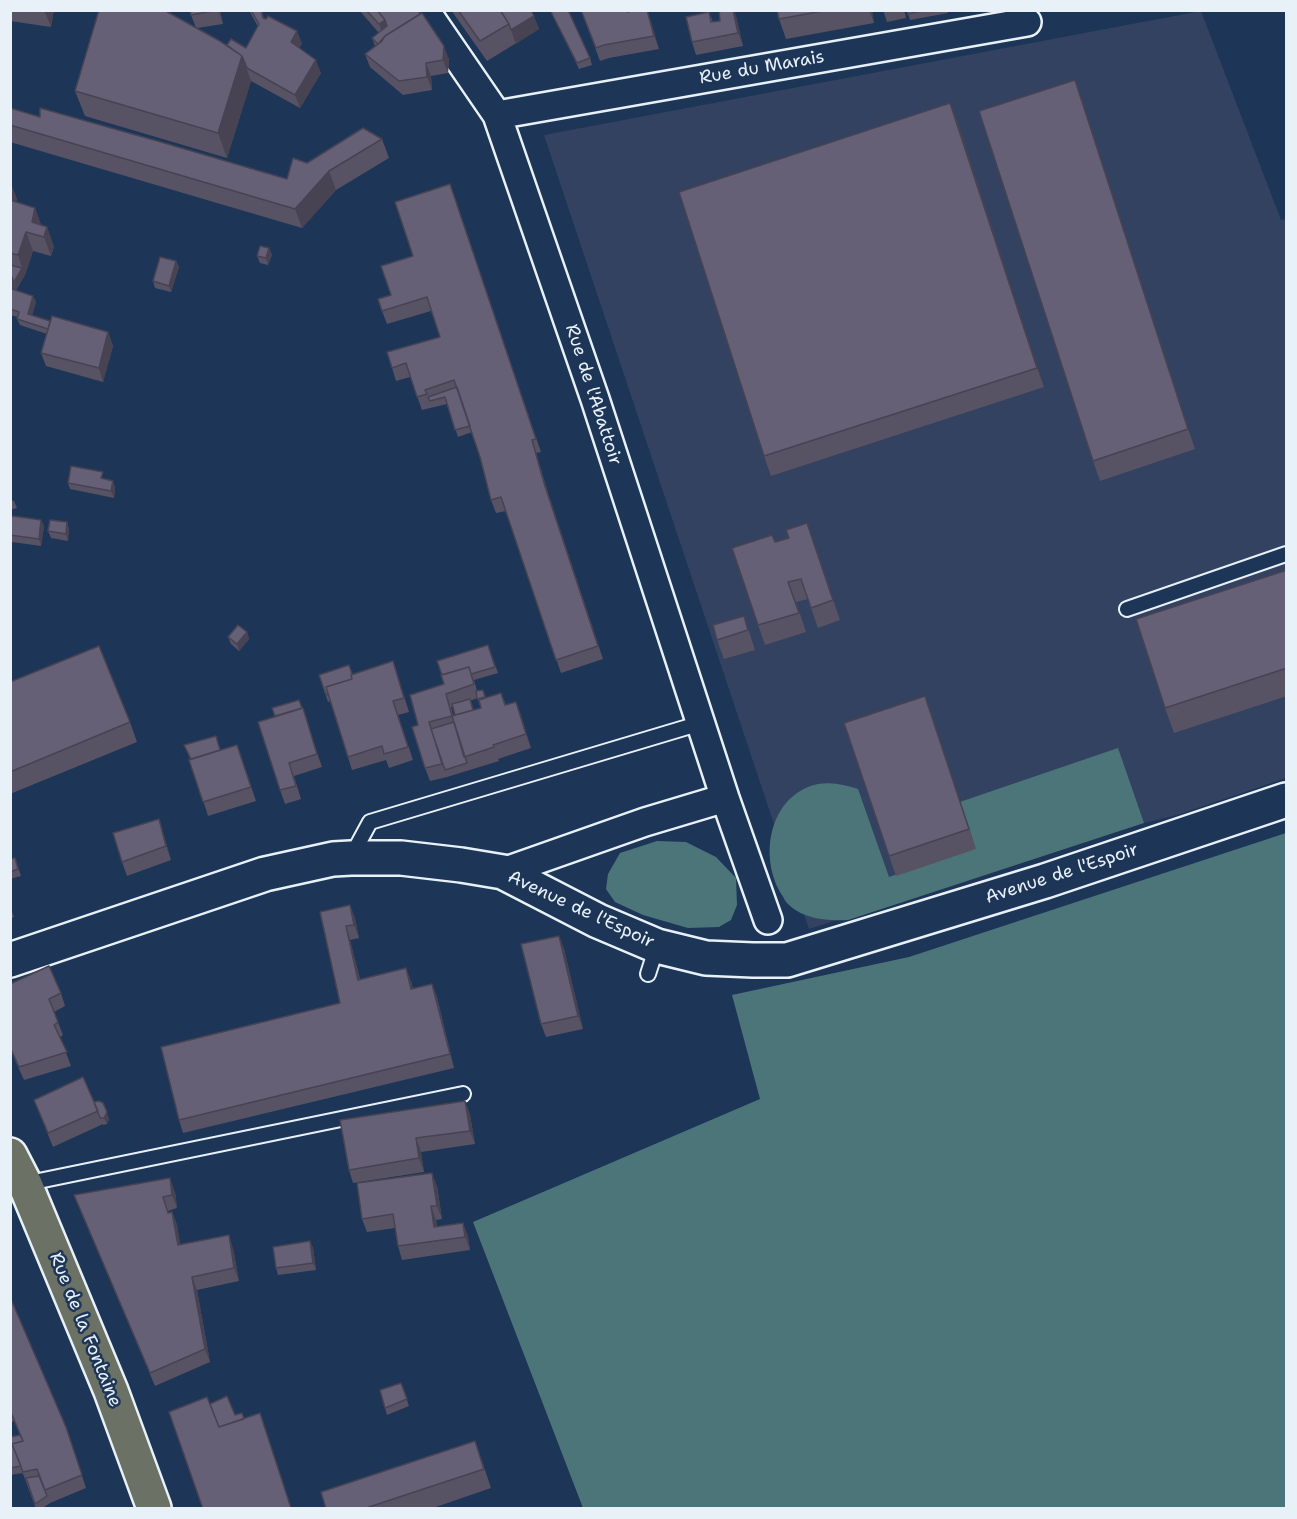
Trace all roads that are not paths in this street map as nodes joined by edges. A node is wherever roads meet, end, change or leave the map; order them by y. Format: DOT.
graph roads {
  1 [pos="425,10"];
  2 [pos="1027,22"];
  3 [pos="497,115"];
  4 [pos="1287,554"];
  5 [pos="1126,609"];
  6 [pos="701,723"];
  7 [pos="725,798"];
  8 [pos="1287,800"];
  9 [pos="351,858"];
  10 [pos="503,872"];
  11 [pos="768,920"];
  12 [pos="10,960"];
  13 [pos="463,1094"];
  14 [pos="10,1155"];
  15 [pos="15,1190"];
  16 [pos="134,1509"];
  17 [pos="154,1509"];
  1 -- 3 [label="street, Rue de l'Abattoir"];
  2 -- 3 [label="street, Rue du Marais"];
  3 -- 6 [label="street, Rue de l'Abattoir"];
  4 -- 5 [label="lane"];
  6 -- 7 [label="street, Rue de l'Abattoir"];
  6 -- 9 [label="lane"];
  7 -- 10 [label="street"];
  7 -- 11 [label="street, Rue de l'Abattoir"];
  8 -- 10 [label="street, Avenue de l'Espoir"];
  9 -- 10 [label="street, Avenue de l'Espoir"];
  9 -- 12 [label="street, Avenue de l'Espoir"];
  13 -- 15 [label="lane"];
  14 -- 15 [label="main road, Rue de la Fontaine"];
  15 -- 16 [label="main road, Rue de la Fontaine"];
  15 -- 17 [label="main road, Rue de la Fontaine"];
}
